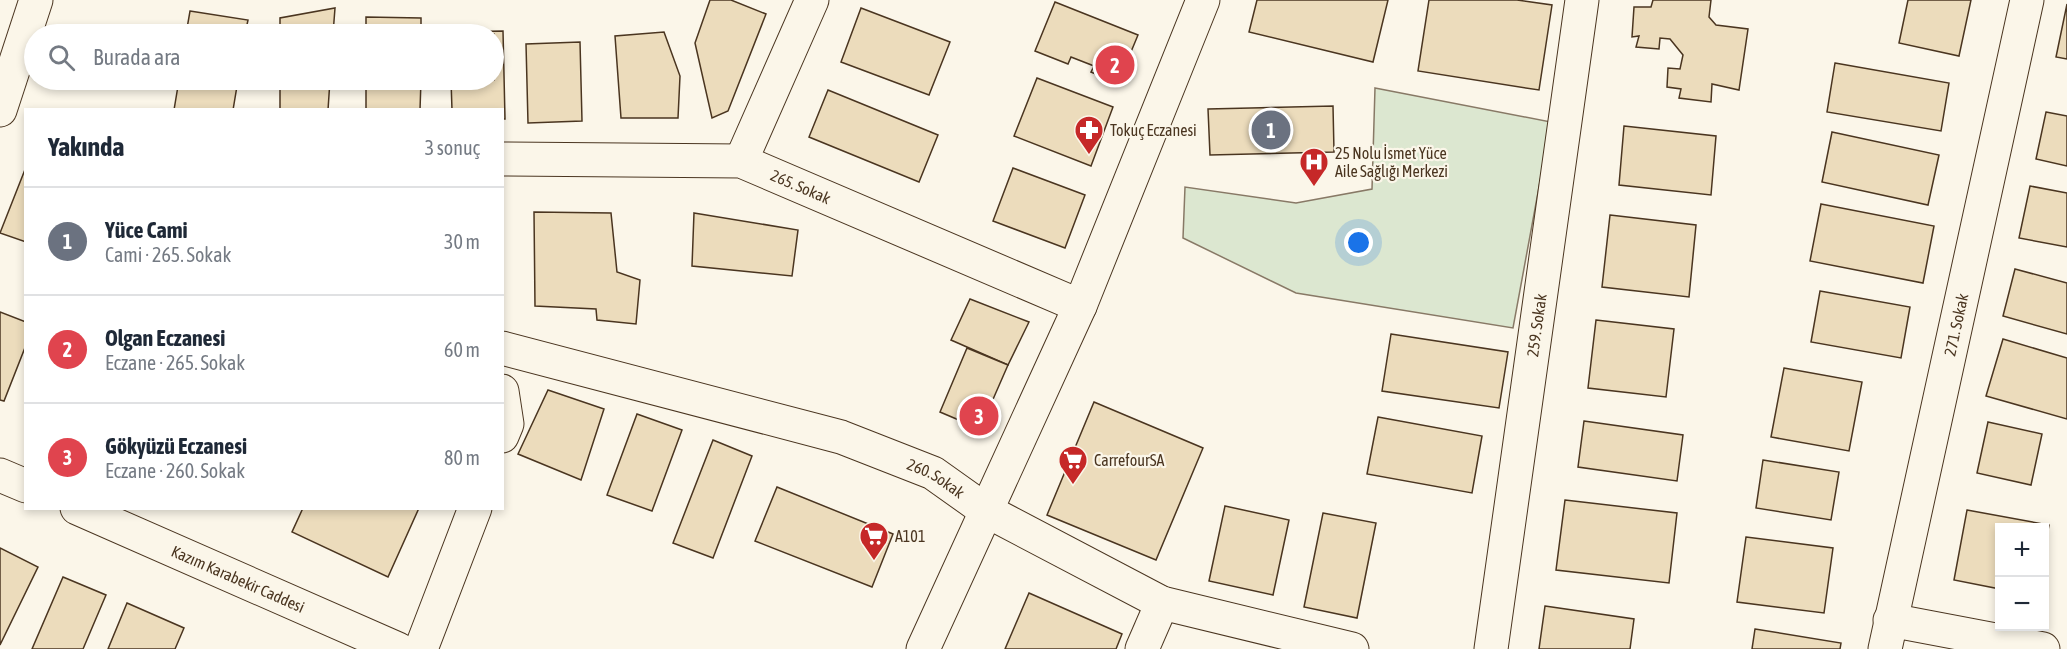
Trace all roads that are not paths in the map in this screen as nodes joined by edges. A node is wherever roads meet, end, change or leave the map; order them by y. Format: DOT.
graph roads {
  1 [pos="36,0"];
  2 [pos="812,0"];
  3 [pos="1203,0"];
  4 [pos="1582,0"];
  5 [pos="2027,0"];
  6 [pos="30,24"];
  7 [pos="24,45"];
  8 [pos="7,109"];
  9 [pos="504,159"];
  10 [pos="741,161"];
  11 [pos="1080,306"];
  12 [pos="504,349"];
  13 [pos="504,404"];
  14 [pos="504,431"];
  15 [pos="0,475"];
  16 [pos="24,485"];
  17 [pos="82,510"];
  18 [pos="474,510"];
  19 [pos="985,510"];
  20 [pos="1162,603"];
  21 [pos="1887,634"];
  22 [pos="398,649"];
  23 [pos="422,649"];
  24 [pos="923,649"];
  25 [pos="1142,649"];
  26 [pos="1352,649"];
  27 [pos="1491,649"];
  28 [pos="2043,649"];
  1 -- 6 [label="street"];
  2 -- 10 [label="street"];
  3 -- 11 [label="street"];
  4 -- 27 [label="street, 259. Sokak"];
  5 -- 21 [label="street, 271. Sokak"];
  7 -- 8 [label="street"];
  9 -- 10 [label="street, 265. Sokak"];
  10 -- 11 [label="street, 265. Sokak"];
  11 -- 19 [label="street"];
  12 -- 19 [label="street, 260. Sokak"];
  13 -- 14 [label="street"];
  15 -- 16 [label="street"];
  17 -- 22 [label="street, Kazım Karabekir Caddesi"];
  18 -- 23 [label="street"];
  19 -- 20 [label="street, 260. Sokak"];
  19 -- 24 [label="street"];
  20 -- 25 [label="street"];
  20 -- 26 [label="street, 260. Sokak"];
  21 -- 28 [label="street"];
}
